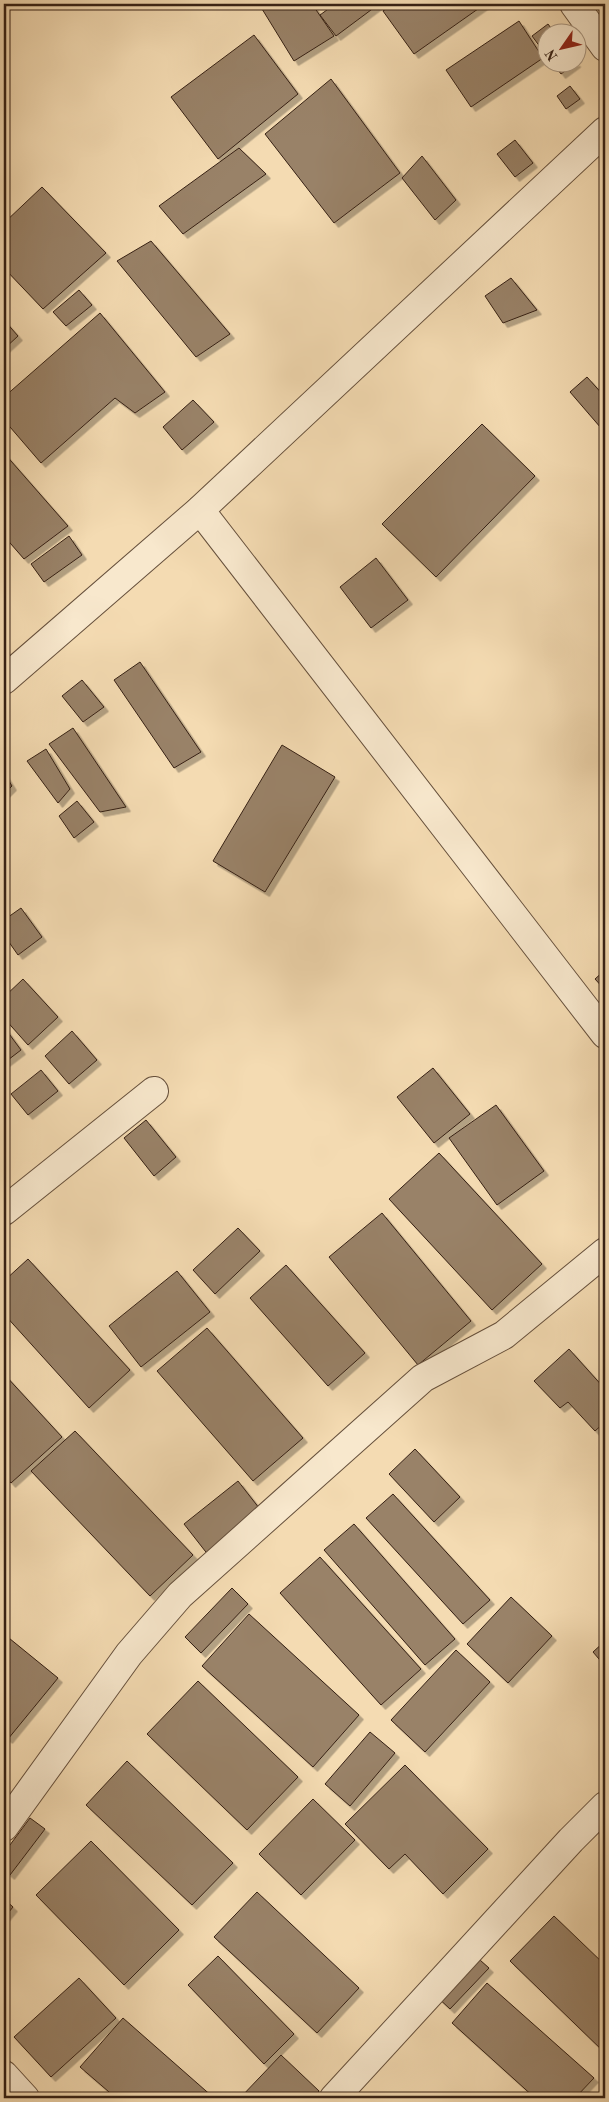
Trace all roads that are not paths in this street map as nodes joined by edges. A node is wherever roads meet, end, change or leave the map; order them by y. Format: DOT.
graph roads {
  1 [pos="574,4"];
  2 [pos="605,47"];
  3 [pos="605,131"];
  4 [pos="200,510"];
  5 [pos="4,680"];
  6 [pos="605,1034"];
  7 [pos="154,1091"];
  8 [pos="4,1211"];
  9 [pos="605,1252"];
  10 [pos="605,1806"];
  11 [pos="4,1827"];
  12 [pos="4,2075"];
  13 [pos="24,2098"];
  14 [pos="334,2098"];
  1 -- 2 [label="street"];
  3 -- 4 [label="street"];
  4 -- 5 [label="street"];
  4 -- 6 [label="street"];
  7 -- 8 [label="street"];
  9 -- 11 [label="street"];
  10 -- 14 [label="street"];
  12 -- 13 [label="street"];
}
